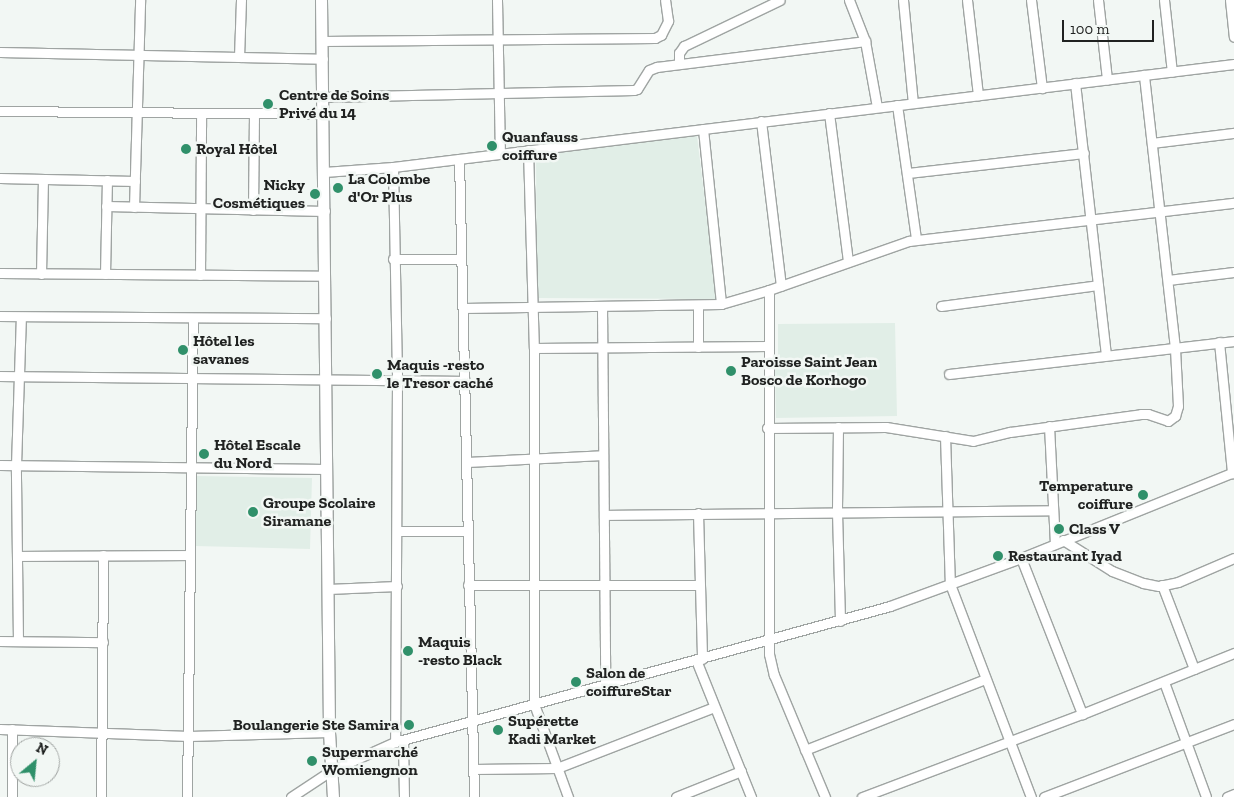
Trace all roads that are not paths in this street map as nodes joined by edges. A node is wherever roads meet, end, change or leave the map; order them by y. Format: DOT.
graph roads {
  1 [pos="140,0"];
  2 [pos="241,0"];
  3 [pos="322,0"];
  4 [pos="497,0"];
  5 [pos="666,0"];
  6 [pos="780,0"];
  7 [pos="849,0"];
  8 [pos="903,0"];
  9 [pos="967,0"];
  10 [pos="1031,0"];
  11 [pos="1098,0"];
  12 [pos="1164,0"];
  13 [pos="1230,0"];
  14 [pos="1234,37"];
  15 [pos="497,38"];
  16 [pos="322,41"];
  17 [pos="865,41"];
  18 [pos="0,52"];
  19 [pos="138,55"];
  20 [pos="240,58"];
  21 [pos="323,59"];
  22 [pos="679,64"];
  23 [pos="1234,64"];
  24 [pos="1172,72"];
  25 [pos="1144,75"];
  26 [pos="1107,79"];
  27 [pos="1075,84"];
  28 [pos="1042,88"];
  29 [pos="499,94"];
  30 [pos="978,94"];
  31 [pos="323,97"];
  32 [pos="912,103"];
  33 [pos="897,104"];
  34 [pos="877,107"];
  35 [pos="0,111"];
  36 [pos="138,113"];
  37 [pos="829,113"];
  38 [pos="201,114"];
  39 [pos="254,114"];
  40 [pos="323,114"];
  41 [pos="761,121"];
  42 [pos="703,128"];
  43 [pos="1234,133"];
  44 [pos="1152,143"];
  45 [pos="528,150"];
  46 [pos="1084,153"];
  47 [pos="500,154"];
  48 [pos="459,159"];
  49 [pos="393,167"];
  50 [pos="324,172"];
  51 [pos="908,173"];
  52 [pos="0,178"];
  53 [pos="43,179"];
  54 [pos="106,180"];
  55 [pos="135,181"];
  56 [pos="1234,203"];
  57 [pos="106,206"];
  58 [pos="134,207"];
  59 [pos="201,209"];
  60 [pos="253,210"];
  61 [pos="1160,211"];
  62 [pos="325,212"];
  63 [pos="1091,218"];
  64 [pos="916,239"];
  65 [pos="461,258"];
  66 [pos="394,259"];
  67 [pos="848,262"];
  68 [pos="1234,272"];
  69 [pos="0,274"];
  70 [pos="41,274"];
  71 [pos="105,274"];
  72 [pos="200,275"];
  73 [pos="325,276"];
  74 [pos="1168,280"];
  75 [pos="1098,285"];
  76 [pos="782,286"];
  77 [pos="769,290"];
  78 [pos="721,304"];
  79 [pos="602,306"];
  80 [pos="698,306"];
  81 [pos="941,306"];
  82 [pos="533,307"];
  83 [pos="463,308"];
  84 [pos="0,316"];
  85 [pos="22,317"];
  86 [pos="193,318"];
  87 [pos="326,318"];
  88 [pos="1234,341"];
  89 [pos="1219,342"];
  90 [pos="768,346"];
  91 [pos="698,347"];
  92 [pos="534,348"];
  93 [pos="602,348"];
  94 [pos="1175,348"];
  95 [pos="1106,356"];
  96 [pos="949,374"];
  97 [pos="0,376"];
  98 [pos="20,376"];
  99 [pos="192,378"];
  100 [pos="327,380"];
  101 [pos="397,381"];
  102 [pos="465,381"];
  103 [pos="1049,426"];
  104 [pos="838,427"];
  105 [pos="767,428"];
  106 [pos="945,436"];
  107 [pos="603,455"];
  108 [pos="534,458"];
  109 [pos="467,462"];
  110 [pos="0,465"];
  111 [pos="16,465"];
  112 [pos="191,467"];
  113 [pos="327,469"];
  114 [pos="1233,473"];
  115 [pos="1052,510"];
  116 [pos="947,511"];
  117 [pos="768,512"];
  118 [pos="837,512"];
  119 [pos="698,513"];
  120 [pos="604,515"];
  121 [pos="397,531"];
  122 [pos="466,531"];
  123 [pos="1059,542"];
  124 [pos="190,554"];
  125 [pos="104,555"];
  126 [pos="17,556"];
  127 [pos="1020,558"];
  128 [pos="1234,558"];
  129 [pos="950,584"];
  130 [pos="468,585"];
  131 [pos="534,585"];
  132 [pos="699,585"];
  133 [pos="397,586"];
  134 [pos="604,586"];
  135 [pos="1162,586"];
  136 [pos="328,589"];
  137 [pos="840,621"];
  138 [pos="768,640"];
  139 [pos="0,641"];
  140 [pos="18,641"];
  141 [pos="103,642"];
  142 [pos="1234,653"];
  143 [pos="699,660"];
  144 [pos="1194,669"];
  145 [pos="985,679"];
  146 [pos="1164,682"];
  147 [pos="605,685"];
  148 [pos="534,704"];
  149 [pos="714,708"];
  150 [pos="1082,714"];
  151 [pos="471,722"];
  152 [pos="1234,724"];
  153 [pos="0,728"];
  154 [pos="12,729"];
  155 [pos="328,732"];
  156 [pos="102,734"];
  157 [pos="189,736"];
  158 [pos="399,741"];
  159 [pos="1009,742"];
  160 [pos="1187,743"];
  161 [pos="805,750"];
  162 [pos="557,768"];
  163 [pos="473,769"];
  164 [pos="332,770"];
  165 [pos="741,771"];
  166 [pos="1234,794"];
  167 [pos="12,797"];
  168 [pos="101,797"];
  169 [pos="187,797"];
  170 [pos="291,797"];
  171 [pos="332,797"];
  172 [pos="404,797"];
  173 [pos="474,797"];
  174 [pos="568,797"];
  175 [pos="676,797"];
  176 [pos="750,797"];
  177 [pos="825,797"];
  178 [pos="862,797"];
  179 [pos="1031,797"];
  180 [pos="1044,797"];
  181 [pos="1206,797"];
  182 [pos="1227,797"];
  1 -- 19 [label="street"];
  2 -- 20 [label="street"];
  3 -- 16 [label="main road"];
  4 -- 15 [label="street"];
  5 -- 15 [label="street"];
  6 -- 22 [label="street"];
  7 -- 17 [label="street"];
  8 -- 32 [label="street"];
  9 -- 30 [label="street"];
  10 -- 28 [label="street"];
  11 -- 26 [label="street"];
  12 -- 24 [label="street"];
  13 -- 14 [label="street"];
  15 -- 16 [label="street"];
  15 -- 29 [label="street"];
  16 -- 21 [label="main road"];
  17 -- 22 [label="street"];
  17 -- 34 [label="street"];
  18 -- 19 [label="street"];
  19 -- 20 [label="street"];
  19 -- 36 [label="street"];
  20 -- 21 [label="street"];
  21 -- 31 [label="main road"];
  22 -- 29 [label="street"];
  23 -- 24 [label="street"];
  24 -- 25 [label="street"];
  25 -- 26 [label="street"];
  25 -- 44 [label="street"];
  26 -- 27 [label="street"];
  27 -- 28 [label="street"];
  27 -- 46 [label="street"];
  28 -- 30 [label="street"];
  29 -- 31 [label="street"];
  29 -- 47 [label="street"];
  30 -- 32 [label="street"];
  31 -- 40 [label="main road"];
  32 -- 33 [label="street"];
  33 -- 34 [label="street"];
  33 -- 51 [label="street"];
  34 -- 37 [label="street"];
  35 -- 36 [label="street"];
  36 -- 38 [label="street"];
  36 -- 55 [label="street"];
  37 -- 41 [label="street"];
  37 -- 67 [label="street"];
  38 -- 39 [label="street"];
  38 -- 59 [label="street"];
  39 -- 40 [label="street"];
  39 -- 60 [label="street"];
  40 -- 50 [label="main road"];
  41 -- 42 [label="street"];
  41 -- 76 [label="street"];
  42 -- 45 [label="street"];
  42 -- 78 [label="street"];
  43 -- 44 [label="street"];
  44 -- 61 [label="street"];
  45 -- 47 [label="street"];
  45 -- 82 [label="street"];
  46 -- 51 [label="street"];
  46 -- 63 [label="street"];
  47 -- 48 [label="street"];
  48 -- 49 [label="street"];
  48 -- 65 [label="street"];
  49 -- 50 [label="street"];
  49 -- 66 [label="street"];
  50 -- 62 [label="main road"];
  51 -- 64 [label="street"];
  52 -- 53 [label="street"];
  53 -- 54 [label="street"];
  53 -- 70 [label="street"];
  54 -- 55 [label="street"];
  54 -- 57 [label="street"];
  55 -- 58 [label="street"];
  56 -- 61 [label="street"];
  57 -- 58 [label="street"];
  57 -- 71 [label="street"];
  58 -- 59 [label="street"];
  59 -- 60 [label="street"];
  59 -- 72 [label="street"];
  60 -- 62 [label="street"];
  61 -- 63 [label="street"];
  61 -- 74 [label="street"];
  62 -- 73 [label="main road"];
  63 -- 64 [label="street"];
  63 -- 75 [label="street"];
  64 -- 67 [label="street"];
  65 -- 66 [label="street"];
  65 -- 83 [label="street"];
  66 -- 101 [label="street"];
  67 -- 76 [label="street"];
  68 -- 74 [label="street"];
  69 -- 70 [label="street"];
  70 -- 71 [label="street"];
  71 -- 72 [label="street"];
  72 -- 73 [label="street"];
  73 -- 87 [label="main road"];
  74 -- 94 [label="street"];
  75 -- 81 [label="street"];
  75 -- 95 [label="street"];
  76 -- 77 [label="street"];
  77 -- 78 [label="street"];
  77 -- 90 [label="street"];
  78 -- 80 [label="street"];
  79 -- 80 [label="street"];
  79 -- 82 [label="street"];
  79 -- 93 [label="street"];
  80 -- 91 [label="street"];
  82 -- 83 [label="street"];
  82 -- 92 [label="street"];
  83 -- 102 [label="street"];
  84 -- 85 [label="street"];
  85 -- 86 [label="street"];
  85 -- 98 [label="street"];
  86 -- 87 [label="street"];
  86 -- 99 [label="street"];
  87 -- 100 [label="main road"];
  88 -- 89 [label="street"];
  89 -- 94 [label="street"];
  89 -- 114 [label="street"];
  90 -- 91 [label="street"];
  90 -- 105 [label="street"];
  91 -- 93 [label="street"];
  92 -- 93 [label="street"];
  92 -- 108 [label="street"];
  93 -- 107 [label="street"];
  94 -- 95 [label="street"];
  94 -- 103 [label="street"];
  95 -- 96 [label="street"];
  97 -- 98 [label="street"];
  98 -- 99 [label="street"];
  98 -- 111 [label="street"];
  99 -- 100 [label="street"];
  99 -- 112 [label="street"];
  100 -- 101 [label="street"];
  100 -- 113 [label="main road"];
  101 -- 102 [label="street"];
  101 -- 121 [label="street"];
  102 -- 109 [label="street"];
  103 -- 106 [label="street"];
  103 -- 115 [label="street"];
  104 -- 105 [label="street"];
  104 -- 106 [label="street"];
  104 -- 118 [label="street"];
  105 -- 117 [label="street"];
  106 -- 116 [label="street"];
  107 -- 108 [label="street"];
  107 -- 120 [label="street"];
  108 -- 109 [label="street"];
  108 -- 131 [label="street"];
  109 -- 122 [label="street"];
  110 -- 111 [label="street"];
  111 -- 112 [label="street"];
  111 -- 126 [label="street"];
  112 -- 113 [label="street"];
  112 -- 124 [label="street"];
  113 -- 136 [label="main road"];
  114 -- 123 [label="street"];
  115 -- 116 [label="street"];
  115 -- 123 [label="street"];
  116 -- 118 [label="street"];
  116 -- 129 [label="street"];
  117 -- 118 [label="street"];
  117 -- 119 [label="street"];
  117 -- 138 [label="street"];
  118 -- 137 [label="street"];
  119 -- 120 [label="street"];
  119 -- 132 [label="street"];
  120 -- 134 [label="street"];
  121 -- 122 [label="street"];
  121 -- 133 [label="street"];
  122 -- 130 [label="street"];
  123 -- 127 [label="street"];
  123 -- 135 [label="street"];
  124 -- 125 [label="street"];
  124 -- 157 [label="street"];
  125 -- 126 [label="street"];
  125 -- 141 [label="street"];
  126 -- 140 [label="street"];
  127 -- 129 [label="street"];
  127 -- 150 [label="street"];
  128 -- 135 [label="street"];
  129 -- 137 [label="street"];
  129 -- 145 [label="street"];
  130 -- 131 [label="street"];
  130 -- 151 [label="street"];
  131 -- 134 [label="street"];
  131 -- 148 [label="street"];
  132 -- 134 [label="street"];
  132 -- 143 [label="street"];
  133 -- 136 [label="street"];
  133 -- 158 [label="street"];
  134 -- 147 [label="street"];
  135 -- 144 [label="street"];
  136 -- 155 [label="main road"];
  137 -- 138 [label="street"];
  138 -- 143 [label="street"];
  138 -- 161 [label="street"];
  139 -- 140 [label="street"];
  140 -- 141 [label="street"];
  141 -- 156 [label="street"];
  142 -- 144 [label="street"];
  143 -- 147 [label="street"];
  143 -- 149 [label="street"];
  144 -- 146 [label="street"];
  145 -- 159 [label="street"];
  145 -- 161 [label="street"];
  146 -- 150 [label="street"];
  146 -- 160 [label="street"];
  147 -- 148 [label="street"];
  148 -- 151 [label="street"];
  148 -- 162 [label="street"];
  149 -- 162 [label="street"];
  149 -- 165 [label="street"];
  150 -- 159 [label="street"];
  151 -- 158 [label="street"];
  151 -- 163 [label="street"];
  152 -- 160 [label="street"];
  153 -- 154 [label="street"];
  154 -- 156 [label="street"];
  154 -- 167 [label="street"];
  155 -- 157 [label="street"];
  155 -- 164 [label="main road"];
  156 -- 157 [label="street"];
  156 -- 168 [label="street"];
  157 -- 169 [label="street"];
  158 -- 164 [label="street"];
  158 -- 172 [label="street"];
  159 -- 178 [label="street"];
  159 -- 179 [label="street"];
  160 -- 180 [label="street"];
  160 -- 181 [label="street"];
  161 -- 177 [label="street"];
  162 -- 163 [label="street"];
  162 -- 174 [label="street"];
  163 -- 173 [label="street"];
  164 -- 170 [label="street"];
  164 -- 171 [label="main road"];
  165 -- 175 [label="street"];
  165 -- 176 [label="street"];
  166 -- 182 [label="street"];
}
